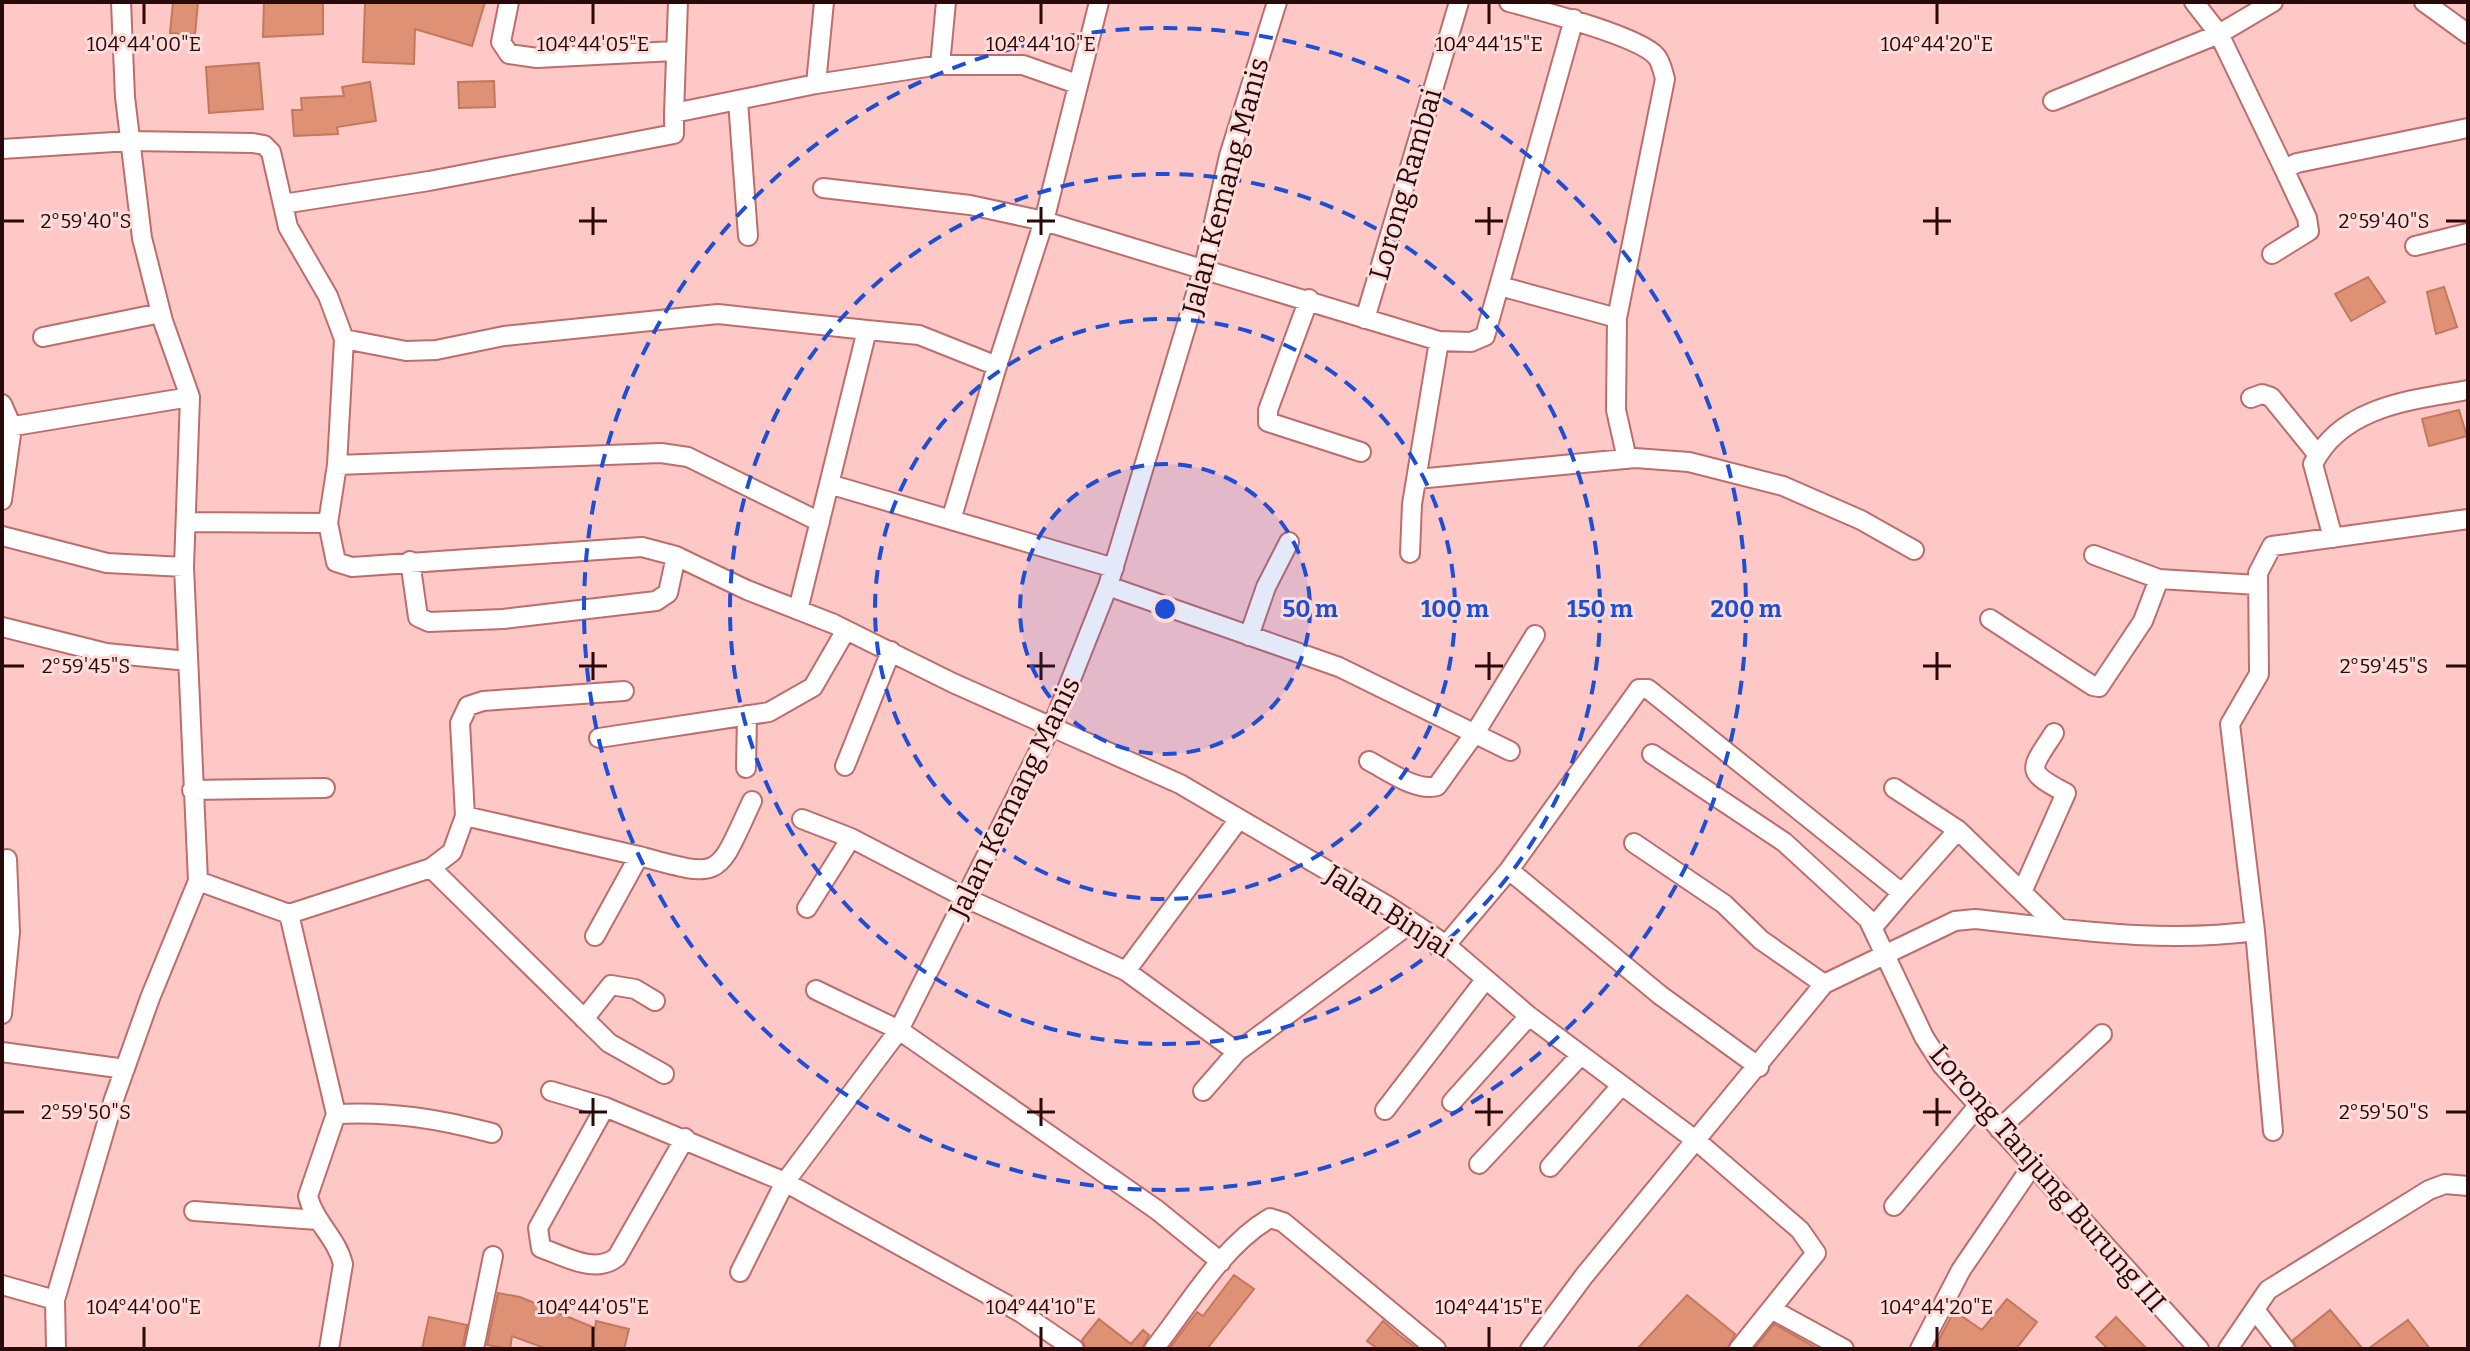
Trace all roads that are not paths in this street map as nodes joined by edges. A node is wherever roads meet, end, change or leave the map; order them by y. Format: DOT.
graph roads {
  1 [pos="121,2"];
  2 [pos="509,2"];
  3 [pos="678,2"];
  4 [pos="824,2"];
  5 [pos="946,2"];
  6 [pos="1099,2"];
  7 [pos="1277,2"];
  8 [pos="1459,2"];
  9 [pos="1509,2"];
  10 [pos="2194,2"];
  11 [pos="2273,2"];
  12 [pos="2424,2"];
  13 [pos="1574,19"];
  14 [pos="2219,34"];
  15 [pos="2468,34"];
  16 [pos="674,51"];
  17 [pos="940,65"];
  18 [pos="816,84"];
  19 [pos="1077,84"];
  20 [pos="738,101"];
  21 [pos="2053,101"];
  22 [pos="674,113"];
  23 [pos="2468,128"];
  24 [pos="130,141"];
  25 [pos="2,149"];
  26 [pos="2284,169"];
  27 [pos="823,188"];
  28 [pos="283,204"];
  29 [pos="1044,221"];
  30 [pos="2468,233"];
  31 [pos="748,236"];
  32 [pos="2415,246"];
  33 [pos="2272,254"];
  34 [pos="1204,267"];
  35 [pos="1500,286"];
  36 [pos="1309,299"];
  37 [pos="161,313"];
  38 [pos="1617,318"];
  39 [pos="1365,319"];
  40 [pos="867,330"];
  41 [pos="43,337"];
  42 [pos="344,339"];
  43 [pos="1439,341"];
  44 [pos="997,366"];
  45 [pos="2468,390"];
  46 [pos="190,397"];
  47 [pos="2251,398"];
  48 [pos="2,404"];
  49 [pos="7,427"];
  50 [pos="1361,452"];
  51 [pos="2318,455"];
  52 [pos="1627,459"];
  53 [pos="337,465"];
  54 [pos="1417,479"];
  55 [pos="829,484"];
  56 [pos="2,500"];
  57 [pos="2468,519"];
  58 [pos="951,520"];
  59 [pos="187,522"];
  60 [pos="820,522"];
  61 [pos="328,523"];
  62 [pos="2,536"];
  63 [pos="2333,538"];
  64 [pos="1289,542"];
  65 [pos="1914,550"];
  66 [pos="1410,553"];
  67 [pos="2094,555"];
  68 [pos="676,556"];
  69 [pos="410,561"];
  70 [pos="184,567"];
  71 [pos="1111,577"];
  72 [pos="2159,579"];
  73 [pos="2258,585"];
  74 [pos="798,610"];
  75 [pos="1990,619"];
  76 [pos="2,627"];
  77 [pos="846,630"];
  78 [pos="1535,635"];
  79 [pos="1249,636"];
  80 [pos="891,651"];
  81 [pos="188,661"];
  82 [pos="624,691"];
  83 [pos="747,715"];
  84 [pos="1052,726"];
  85 [pos="1475,733"];
  86 [pos="2054,733"];
  87 [pos="599,738"];
  88 [pos="1510,751"];
  89 [pos="1652,754"];
  90 [pos="1369,761"];
  91 [pos="845,766"];
  92 [pos="746,768"];
  93 [pos="325,788"];
  94 [pos="1894,788"];
  95 [pos="192,790"];
  96 [pos="752,801"];
  97 [pos="465,816"];
  98 [pos="802,819"];
  99 [pos="1239,819"];
  100 [pos="1958,830"];
  101 [pos="851,838"];
  102 [pos="1634,843"];
  103 [pos="639,856"];
  104 [pos="7,859"];
  105 [pos="431,868"];
  106 [pos="1509,870"];
  107 [pos="198,881"];
  108 [pos="2022,892"];
  109 [pos="1902,893"];
  110 [pos="966,898"];
  111 [pos="807,908"];
  112 [pos="289,914"];
  113 [pos="1411,923"];
  114 [pos="1873,927"];
  115 [pos="2059,928"];
  116 [pos="2255,931"];
  117 [pos="595,936"];
  118 [pos="1446,945"];
  119 [pos="1885,956"];
  120 [pos="1126,971"];
  121 [pos="1485,980"];
  122 [pos="1824,984"];
  123 [pos="816,990"];
  124 [pos="655,1001"];
  125 [pos="2,1014"];
  126 [pos="1529,1016"];
  127 [pos="584,1019"];
  128 [pos="899,1030"];
  129 [pos="2102,1034"];
  130 [pos="2,1052"];
  131 [pos="1237,1052"];
  132 [pos="1580,1056"];
  133 [pos="1759,1067"];
  134 [pos="125,1069"];
  135 [pos="664,1074"];
  136 [pos="1620,1087"];
  137 [pos="551,1091"];
  138 [pos="1203,1091"];
  139 [pos="1452,1102"];
  140 [pos="1978,1106"];
  141 [pos="605,1107"];
  142 [pos="1385,1110"];
  143 [pos="336,1114"];
  144 [pos="1999,1129"];
  145 [pos="2273,1131"];
  146 [pos="492,1133"];
  147 [pos="685,1138"];
  148 [pos="1698,1142"];
  149 [pos="1479,1164"];
  150 [pos="2032,1166"];
  151 [pos="1550,1167"];
  152 [pos="785,1182"];
  153 [pos="2468,1186"];
  154 [pos="1894,1206"];
  155 [pos="194,1211"];
  156 [pos="318,1220"];
  157 [pos="493,1256"];
  158 [pos="1221,1262"];
  159 [pos="740,1272"];
  160 [pos="2,1285"];
  161 [pos="55,1300"];
  162 [pos="1771,1309"];
  163 [pos="2255,1310"];
  164 [pos="56,1349"];
  165 [pos="329,1349"];
  166 [pos="474,1349"];
  167 [pos="1074,1349"];
  168 [pos="1154,1349"];
  169 [pos="1436,1349"];
  170 [pos="1530,1349"];
  171 [pos="1739,1349"];
  172 [pos="1844,1349"];
  173 [pos="1920,1349"];
  174 [pos="2199,1349"];
  175 [pos="2228,1349"];
  176 [pos="2285,1349"];
  1 -- 24 [label="street"];
  2 -- 16 [label="street"];
  3 -- 16 [label="street"];
  4 -- 18 [label="street"];
  5 -- 17 [label="street"];
  6 -- 19 [label="street"];
  7 -- 34 [label="street, Jalan Kemang Manis"];
  8 -- 39 [label="street, Lorong Rambai"];
  9 -- 13 [label="street"];
  10 -- 14 [label="street"];
  11 -- 14 [label="street"];
  12 -- 15 [label="street"];
  13 -- 35 [label="street"];
  13 -- 38 [label="street"];
  14 -- 21 [label="street"];
  14 -- 26 [label="street"];
  16 -- 22 [label="street"];
  17 -- 18 [label="street"];
  17 -- 19 [label="street"];
  18 -- 20 [label="street"];
  19 -- 29 [label="street"];
  20 -- 22 [label="street"];
  20 -- 31 [label="street"];
  22 -- 28 [label="street"];
  23 -- 26 [label="street"];
  24 -- 25 [label="street"];
  24 -- 28 [label="street"];
  24 -- 37 [label="street"];
  26 -- 33 [label="street"];
  27 -- 29 [label="street"];
  28 -- 42 [label="street"];
  29 -- 34 [label="street"];
  29 -- 44 [label="street"];
  30 -- 32 [label="street"];
  34 -- 36 [label="street"];
  34 -- 71 [label="street, Jalan Kemang Manis"];
  35 -- 38 [label="street"];
  35 -- 43 [label="street"];
  36 -- 39 [label="street"];
  36 -- 50 [label="street"];
  37 -- 41 [label="street"];
  37 -- 46 [label="street"];
  38 -- 52 [label="street"];
  39 -- 43 [label="street"];
  40 -- 42 [label="street"];
  40 -- 44 [label="street"];
  40 -- 55 [label="street"];
  42 -- 53 [label="street"];
  43 -- 54 [label="street"];
  44 -- 58 [label="street"];
  45 -- 51 [label="street"];
  46 -- 49 [label="street"];
  46 -- 59 [label="street"];
  47 -- 51 [label="street"];
  48 -- 49 [label="street"];
  49 -- 56 [label="street"];
  51 -- 63 [label="street"];
  52 -- 54 [label="street"];
  52 -- 65 [label="street"];
  53 -- 60 [label="street"];
  53 -- 61 [label="street"];
  54 -- 66 [label="street"];
  55 -- 58 [label="street"];
  55 -- 60 [label="street"];
  57 -- 63 [label="street"];
  58 -- 71 [label="street"];
  59 -- 61 [label="street"];
  59 -- 70 [label="street"];
  60 -- 74 [label="street"];
  61 -- 69 [label="street, Jalan Binjai"];
  62 -- 70 [label="street"];
  63 -- 73 [label="street"];
  64 -- 79 [label="street"];
  67 -- 72 [label="street"];
  68 -- 69 [label="street, Jalan Binjai"];
  68 -- 69 [label="street"];
  68 -- 74 [label="street, Jalan Binjai"];
  70 -- 81 [label="street"];
  71 -- 79 [label="street"];
  71 -- 84 [label="street, Jalan Kemang Manis"];
  72 -- 73 [label="street"];
  72 -- 75 [label="street"];
  73 -- 116 [label="street"];
  74 -- 77 [label="street, Jalan Binjai"];
  76 -- 81 [label="street"];
  77 -- 80 [label="street, Jalan Binjai"];
  77 -- 83 [label="street"];
  78 -- 85 [label="street"];
  79 -- 85 [label="street"];
  80 -- 84 [label="street, Jalan Binjai"];
  80 -- 91 [label="street"];
  81 -- 95 [label="street"];
  82 -- 97 [label="street"];
  83 -- 87 [label="street"];
  83 -- 92 [label="street"];
  84 -- 99 [label="street, Jalan Binjai"];
  84 -- 110 [label="street, Jalan Kemang Manis"];
  85 -- 88 [label="street"];
  85 -- 90 [label="street"];
  86 -- 108 [label="street"];
  89 -- 114 [label="street"];
  93 -- 95 [label="street"];
  94 -- 100 [label="street"];
  95 -- 107 [label="street"];
  96 -- 103 [label="street"];
  97 -- 103 [label="street"];
  97 -- 105 [label="street"];
  98 -- 101 [label="street"];
  99 -- 113 [label="street, Jalan Binjai"];
  99 -- 120 [label="street"];
  100 -- 108 [label="street"];
  100 -- 109 [label="street"];
  101 -- 110 [label="street"];
  101 -- 111 [label="street"];
  102 -- 122 [label="street"];
  103 -- 117 [label="street"];
  104 -- 125 [label="street"];
  105 -- 112 [label="street"];
  105 -- 127 [label="street"];
  106 -- 109 [label="street"];
  106 -- 118 [label="street"];
  106 -- 133 [label="street"];
  107 -- 112 [label="street"];
  107 -- 134 [label="street"];
  108 -- 115 [label="street"];
  109 -- 114 [label="street"];
  110 -- 120 [label="street"];
  110 -- 128 [label="street, Jalan Kemang Manis"];
  112 -- 143 [label="street"];
  113 -- 118 [label="street, Jalan Binjai"];
  113 -- 131 [label="street"];
  114 -- 119 [label="street, Lorong Tanjung Burung III"];
  115 -- 116 [label="street"];
  115 -- 119 [label="street"];
  116 -- 145 [label="street"];
  118 -- 121 [label="street, Jalan Binjai"];
  119 -- 122 [label="street"];
  119 -- 140 [label="street, Lorong Tanjung Burung III"];
  120 -- 131 [label="street"];
  121 -- 126 [label="street, Jalan Binjai"];
  121 -- 142 [label="street"];
  122 -- 133 [label="street"];
  123 -- 128 [label="street"];
  124 -- 127 [label="street"];
  126 -- 132 [label="street, Jalan Binjai"];
  126 -- 139 [label="street"];
  127 -- 135 [label="street"];
  128 -- 152 [label="street, Jalan Kemang Manis"];
  128 -- 158 [label="street"];
  129 -- 144 [label="street"];
  130 -- 134 [label="street"];
  131 -- 138 [label="street"];
  132 -- 136 [label="street, Jalan Binjai"];
  132 -- 149 [label="street"];
  133 -- 148 [label="street"];
  134 -- 161 [label="street"];
  136 -- 148 [label="street, Jalan Binjai"];
  136 -- 151 [label="street"];
  137 -- 141 [label="street"];
  140 -- 144 [label="street, Lorong Tanjung Burung III"];
  140 -- 154 [label="street"];
  141 -- 147 [label="street"];
  141 -- 147 [label="street"];
  143 -- 146 [label="street"];
  143 -- 156 [label="street"];
  144 -- 150 [label="street, Lorong Tanjung Burung III"];
  147 -- 152 [label="street"];
  148 -- 162 [label="street, Jalan Binjai"];
  148 -- 170 [label="street"];
  150 -- 173 [label="street"];
  150 -- 174 [label="street, Lorong Tanjung Burung III"];
  152 -- 159 [label="street, Jalan Kemang Manis"];
  152 -- 167 [label="street"];
  153 -- 163 [label="street"];
  155 -- 156 [label="street"];
  156 -- 165 [label="street"];
  157 -- 166 [label="street"];
  158 -- 168 [label="street"];
  158 -- 169 [label="street"];
  160 -- 161 [label="street"];
  161 -- 164 [label="street"];
  162 -- 171 [label="street"];
  162 -- 172 [label="street"];
  163 -- 175 [label="street"];
  163 -- 176 [label="street"];
}
